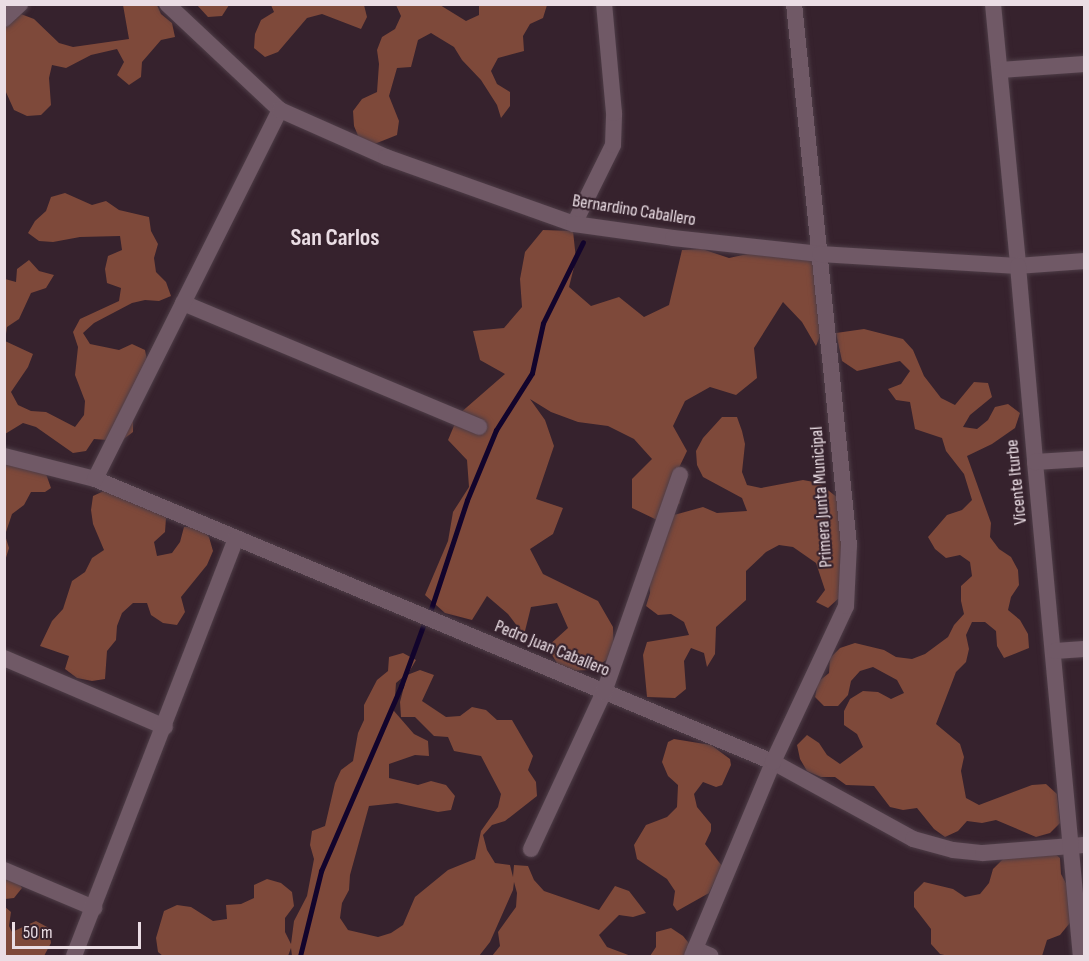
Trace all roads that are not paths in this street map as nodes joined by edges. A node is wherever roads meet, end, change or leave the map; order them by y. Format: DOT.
graph roads {
  1 [pos="20,4"];
  2 [pos="167,4"];
  3 [pos="604,4"];
  4 [pos="794,4"];
  5 [pos="993,4"];
  6 [pos="4,20"];
  7 [pos="1084,64"];
  8 [pos="1000,70"];
  9 [pos="280,110"];
  10 [pos="574,224"];
  11 [pos="820,254"];
  12 [pos="1084,261"];
  13 [pos="1018,266"];
  14 [pos="183,303"];
  15 [pos="479,427"];
  16 [pos="4,456"];
  17 [pos="1084,459"];
  18 [pos="1035,462"];
  19 [pos="680,476"];
  20 [pos="95,479"];
  21 [pos="237,539"];
  22 [pos="1084,649"];
  23 [pos="1054,651"];
  24 [pos="4,658"];
  25 [pos="604,692"];
  26 [pos="165,728"];
  27 [pos="773,762"];
  28 [pos="1078,845"];
  29 [pos="531,849"];
  30 [pos="4,870"];
  31 [pos="94,908"];
  32 [pos="699,954"];
  33 [pos="74,957"];
  34 [pos="1082,957"];
  1 -- 6 [label="street"];
  2 -- 9 [label="street, Bernardino Caballero"];
  3 -- 10 [label="street"];
  4 -- 11 [label="street, Primera Junta Municipal"];
  5 -- 8 [label="street, Vicente Iturbe"];
  7 -- 8 [label="street"];
  8 -- 13 [label="street, Vicente Iturbe"];
  9 -- 10 [label="street, Bernardino Caballero"];
  9 -- 14 [label="street"];
  10 -- 11 [label="street, Bernardino Caballero"];
  11 -- 13 [label="street, Bernardino Caballero"];
  11 -- 27 [label="street, Primera Junta Municipal"];
  12 -- 13 [label="street, Bernardino Caballero"];
  13 -- 18 [label="street, Vicente Iturbe"];
  14 -- 15 [label="street"];
  14 -- 20 [label="street"];
  16 -- 20 [label="street, Pedro Juan Caballero"];
  17 -- 18 [label="street"];
  18 -- 23 [label="street, Vicente Iturbe"];
  19 -- 25 [label="street"];
  20 -- 21 [label="street, Pedro Juan Caballero"];
  21 -- 25 [label="street, Pedro Juan Caballero"];
  21 -- 26 [label="street"];
  22 -- 23 [label="street"];
  23 -- 28 [label="street, Vicente Iturbe"];
  24 -- 26 [label="street"];
  25 -- 27 [label="street, Pedro Juan Caballero"];
  25 -- 29 [label="street"];
  26 -- 31 [label="street"];
  27 -- 28 [label="street, Pedro Juan Caballero"];
  27 -- 32 [label="street, Primera Junta Municipal"];
  28 -- 34 [label="street, Vicente Iturbe"];
  30 -- 31 [label="street"];
  31 -- 33 [label="street"];
}
